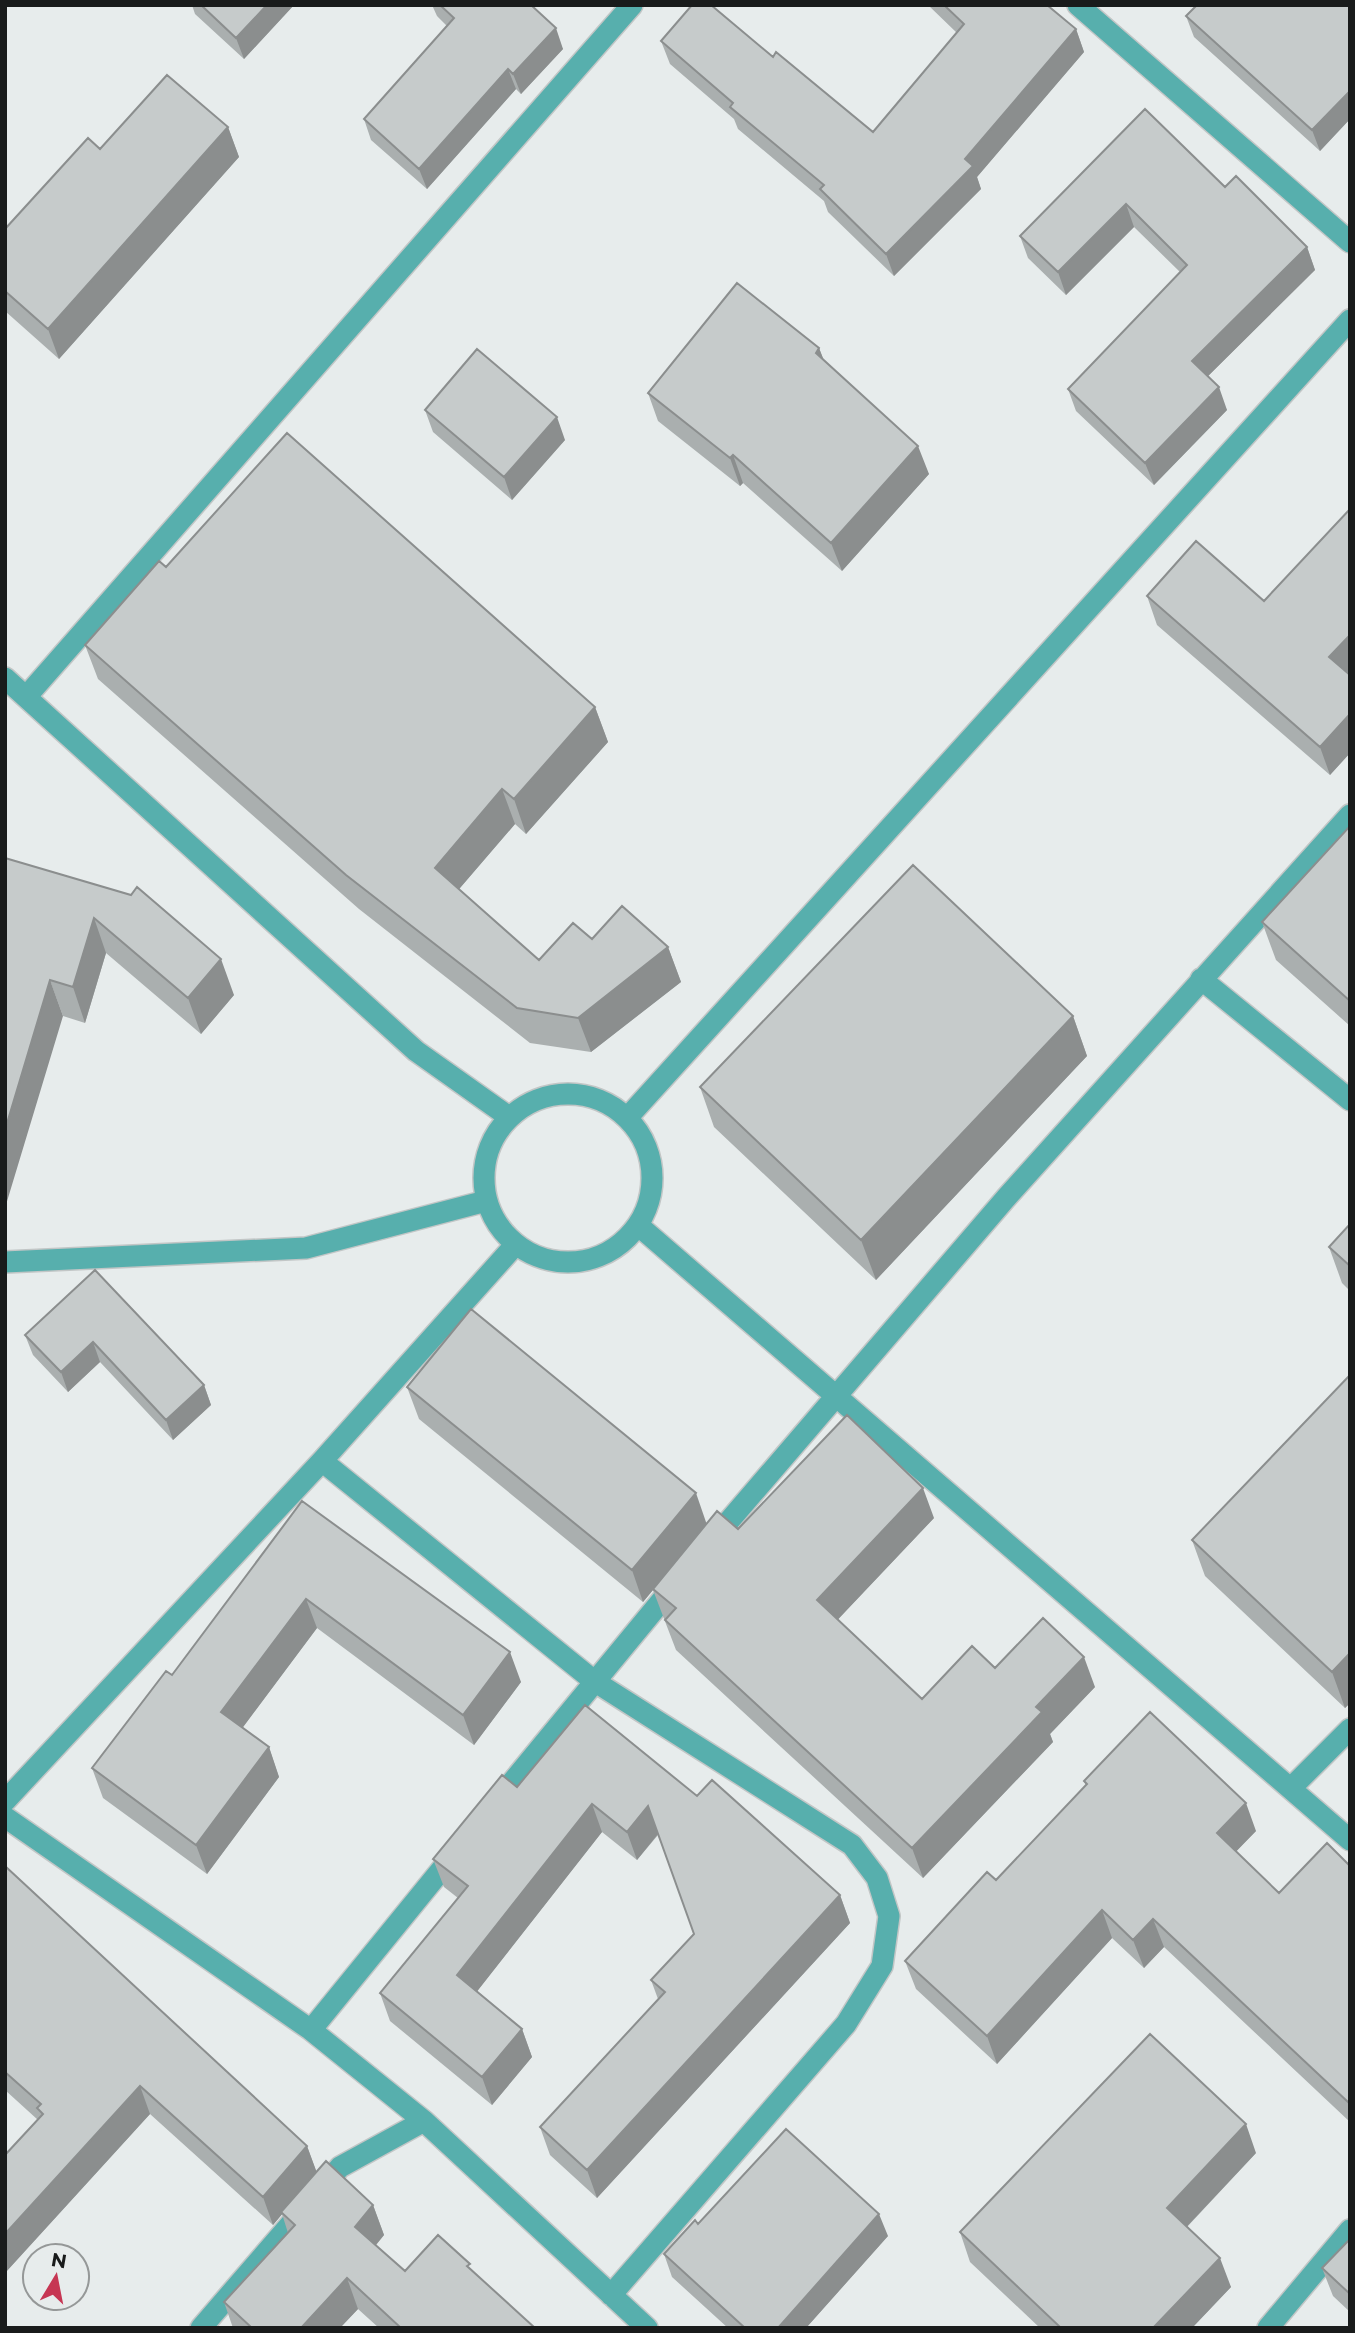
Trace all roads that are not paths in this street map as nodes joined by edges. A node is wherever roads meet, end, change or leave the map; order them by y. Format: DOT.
graph roads {
  1 [pos="632,5"];
  2 [pos="1078,5"];
  3 [pos="1350,242"];
  4 [pos="1350,320"];
  5 [pos="5,678"];
  6 [pos="26,697"];
  7 [pos="1350,815"];
  8 [pos="1201,979"];
  9 [pos="1350,1100"];
  10 [pos="509,1116"];
  11 [pos="628,1117"];
  12 [pos="486,1201"];
  13 [pos="639,1226"];
  14 [pos="516,1244"];
  15 [pos="5,1262"];
  16 [pos="833,1396"];
  17 [pos="322,1461"];
  18 [pos="594,1681"];
  19 [pos="1350,1729"];
  20 [pos="1291,1788"];
  21 [pos="5,1801"];
  22 [pos="5,1817"];
  23 [pos="483,1818"];
  24 [pos="466,1840"];
  25 [pos="1350,1840"];
  26 [pos="311,2030"];
  27 [pos="424,2121"];
  28 [pos="1350,2230"];
  29 [pos="611,2295"];
  30 [pos="201,2328"];
  31 [pos="647,2328"];
  32 [pos="1268,2328"];
  1 -- 6 [label="street"];
  2 -- 3 [label="street"];
  4 -- 11 [label="street"];
  5 -- 6 [label="street"];
  6 -- 10 [label="street"];
  7 -- 8 [label="street"];
  8 -- 9 [label="street"];
  8 -- 16 [label="street"];
  10 -- 11 [label="street"];
  10 -- 12 [label="street"];
  11 -- 13 [label="street"];
  12 -- 14 [label="street"];
  12 -- 15 [label="street"];
  13 -- 14 [label="street"];
  13 -- 16 [label="street"];
  14 -- 17 [label="street"];
  16 -- 18 [label="street"];
  16 -- 20 [label="street"];
  17 -- 18 [label="street"];
  17 -- 21 [label="street"];
  18 -- 23 [label="street"];
  18 -- 29 [label="street"];
  19 -- 20 [label="street"];
  20 -- 25 [label="street"];
  22 -- 26 [label="street"];
  24 -- 26 [label="street"];
  26 -- 27 [label="street"];
  27 -- 29 [label="street"];
  27 -- 30 [label="street"];
  28 -- 32 [label="street"];
  29 -- 31 [label="street"];
}
